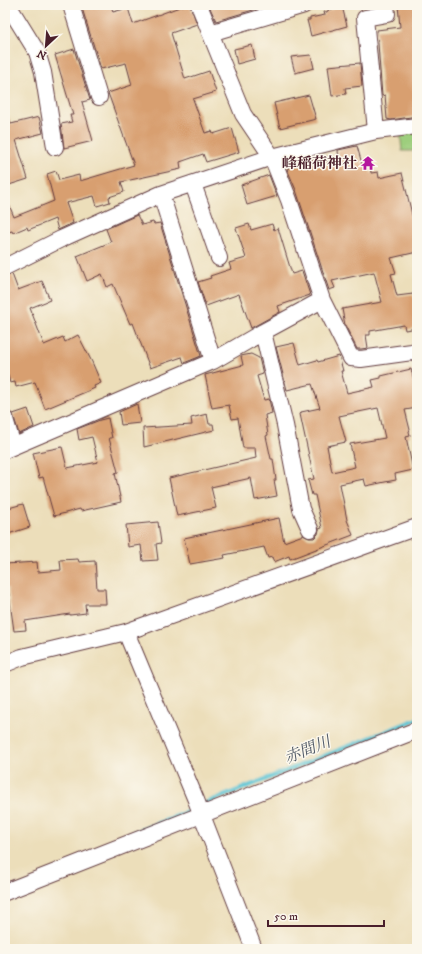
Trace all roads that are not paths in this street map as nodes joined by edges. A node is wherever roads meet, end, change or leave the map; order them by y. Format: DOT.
graph roads {
  1 [pos="8,5"];
  2 [pos="71,5"];
  3 [pos="199,5"];
  4 [pos="304,5"];
  5 [pos="386,5"];
  6 [pos="210,33"];
  7 [pos="99,97"];
  8 [pos="417,126"];
  9 [pos="376,131"];
  10 [pos="56,147"];
  11 [pos="272,157"];
  12 [pos="193,184"];
  13 [pos="161,194"];
  14 [pos="219,258"];
  15 [pos="5,267"];
  16 [pos="322,300"];
  17 [pos="263,332"];
  18 [pos="417,350"];
  19 [pos="213,361"];
  20 [pos="5,419"];
  21 [pos="9,448"];
  22 [pos="417,527"];
  23 [pos="310,529"];
  24 [pos="126,632"];
  25 [pos="5,664"];
  26 [pos="417,730"];
  27 [pos="202,815"];
  28 [pos="5,892"];
  29 [pos="254,949"];
  1 -- 10 [label="street"];
  2 -- 7 [label="street"];
  3 -- 6 [label="street"];
  4 -- 6 [label="street"];
  5 -- 9 [label="street"];
  6 -- 11 [label="street"];
  8 -- 9 [label="street"];
  9 -- 11 [label="street"];
  11 -- 12 [label="street"];
  11 -- 16 [label="street"];
  12 -- 13 [label="street"];
  12 -- 14 [label="street"];
  13 -- 15 [label="street"];
  13 -- 19 [label="street"];
  16 -- 17 [label="street"];
  16 -- 18 [label="street"];
  17 -- 19 [label="street"];
  17 -- 23 [label="street"];
  19 -- 21 [label="street"];
  20 -- 21 [label="street"];
  22 -- 24 [label="street"];
  24 -- 25 [label="street"];
  24 -- 27 [label="street"];
  26 -- 27 [label="street"];
  27 -- 28 [label="street"];
  27 -- 29 [label="street"];
}
